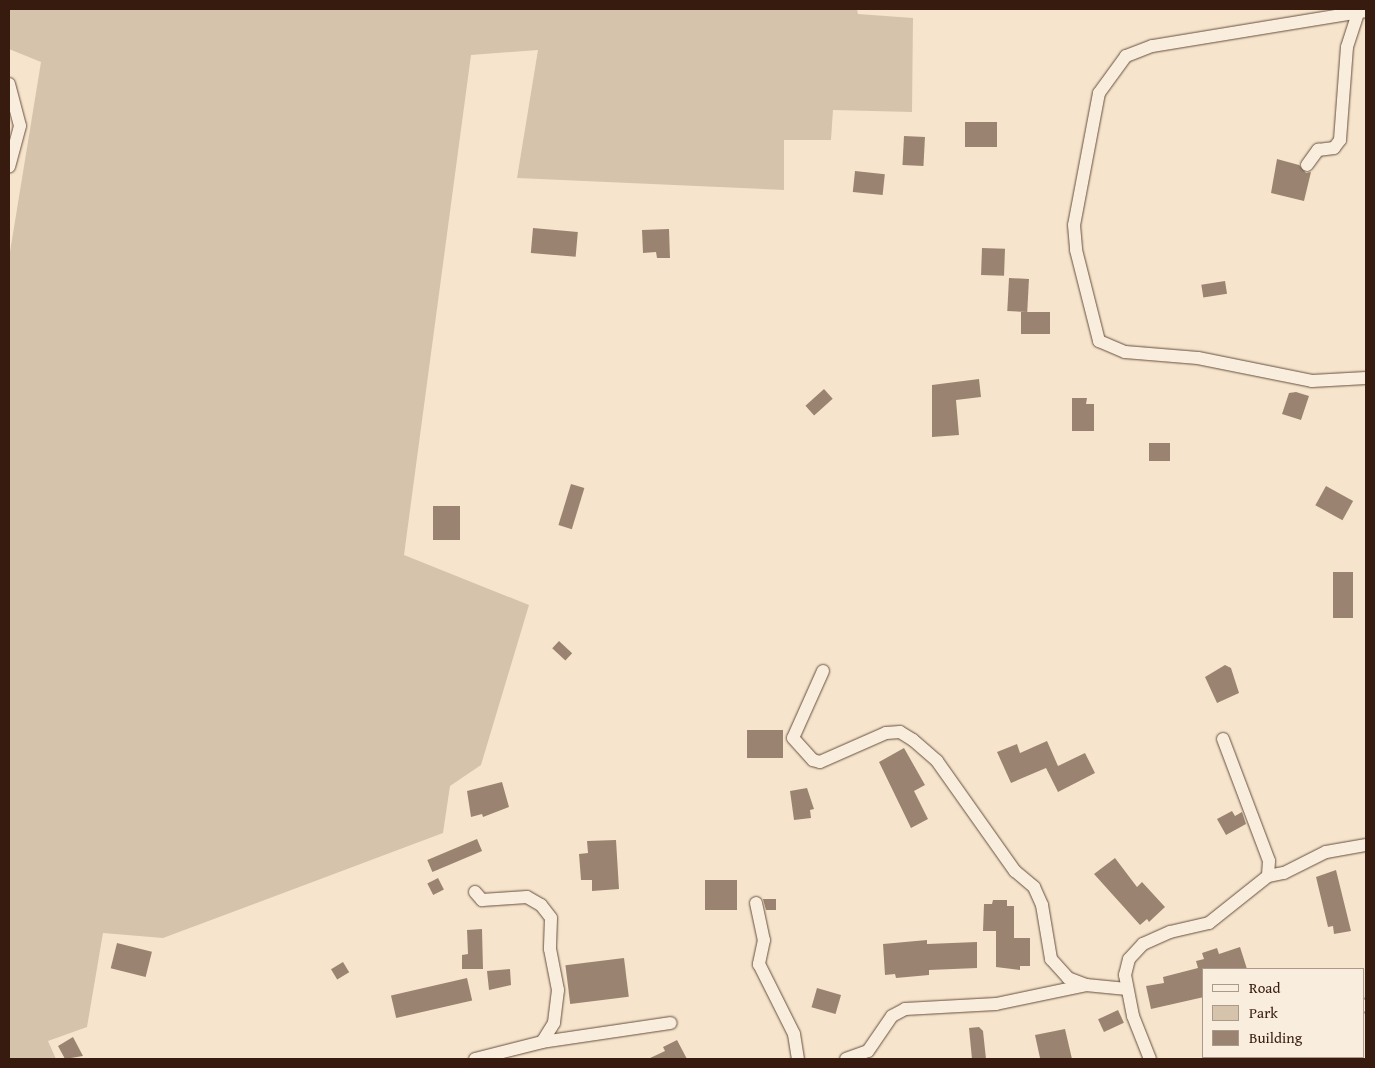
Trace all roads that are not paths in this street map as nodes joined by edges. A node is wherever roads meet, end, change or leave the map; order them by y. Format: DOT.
graph roads {
  1 [pos="1362,12"];
  2 [pos="9,84"];
  3 [pos="1307,165"];
  4 [pos="9,166"];
  5 [pos="1366,378"];
  6 [pos="824,671"];
  7 [pos="1223,739"];
  8 [pos="1366,845"];
  9 [pos="1268,876"];
  10 [pos="475,892"];
  11 [pos="756,903"];
  12 [pos="1086,985"];
  13 [pos="1127,989"];
  14 [pos="671,1023"];
  15 [pos="542,1042"];
  16 [pos="475,1059"];
  17 [pos="798,1059"];
  18 [pos="846,1059"];
  19 [pos="1150,1059"];
  1 -- 3 [label="street"];
  1 -- 5 [label="street"];
  2 -- 4 [label="street"];
  6 -- 12 [label="street"];
  7 -- 9 [label="street"];
  8 -- 9 [label="street"];
  9 -- 13 [label="street"];
  10 -- 15 [label="street"];
  11 -- 17 [label="street"];
  12 -- 13 [label="street"];
  12 -- 18 [label="street"];
  13 -- 19 [label="street"];
  14 -- 15 [label="street"];
  15 -- 16 [label="street"];
}
